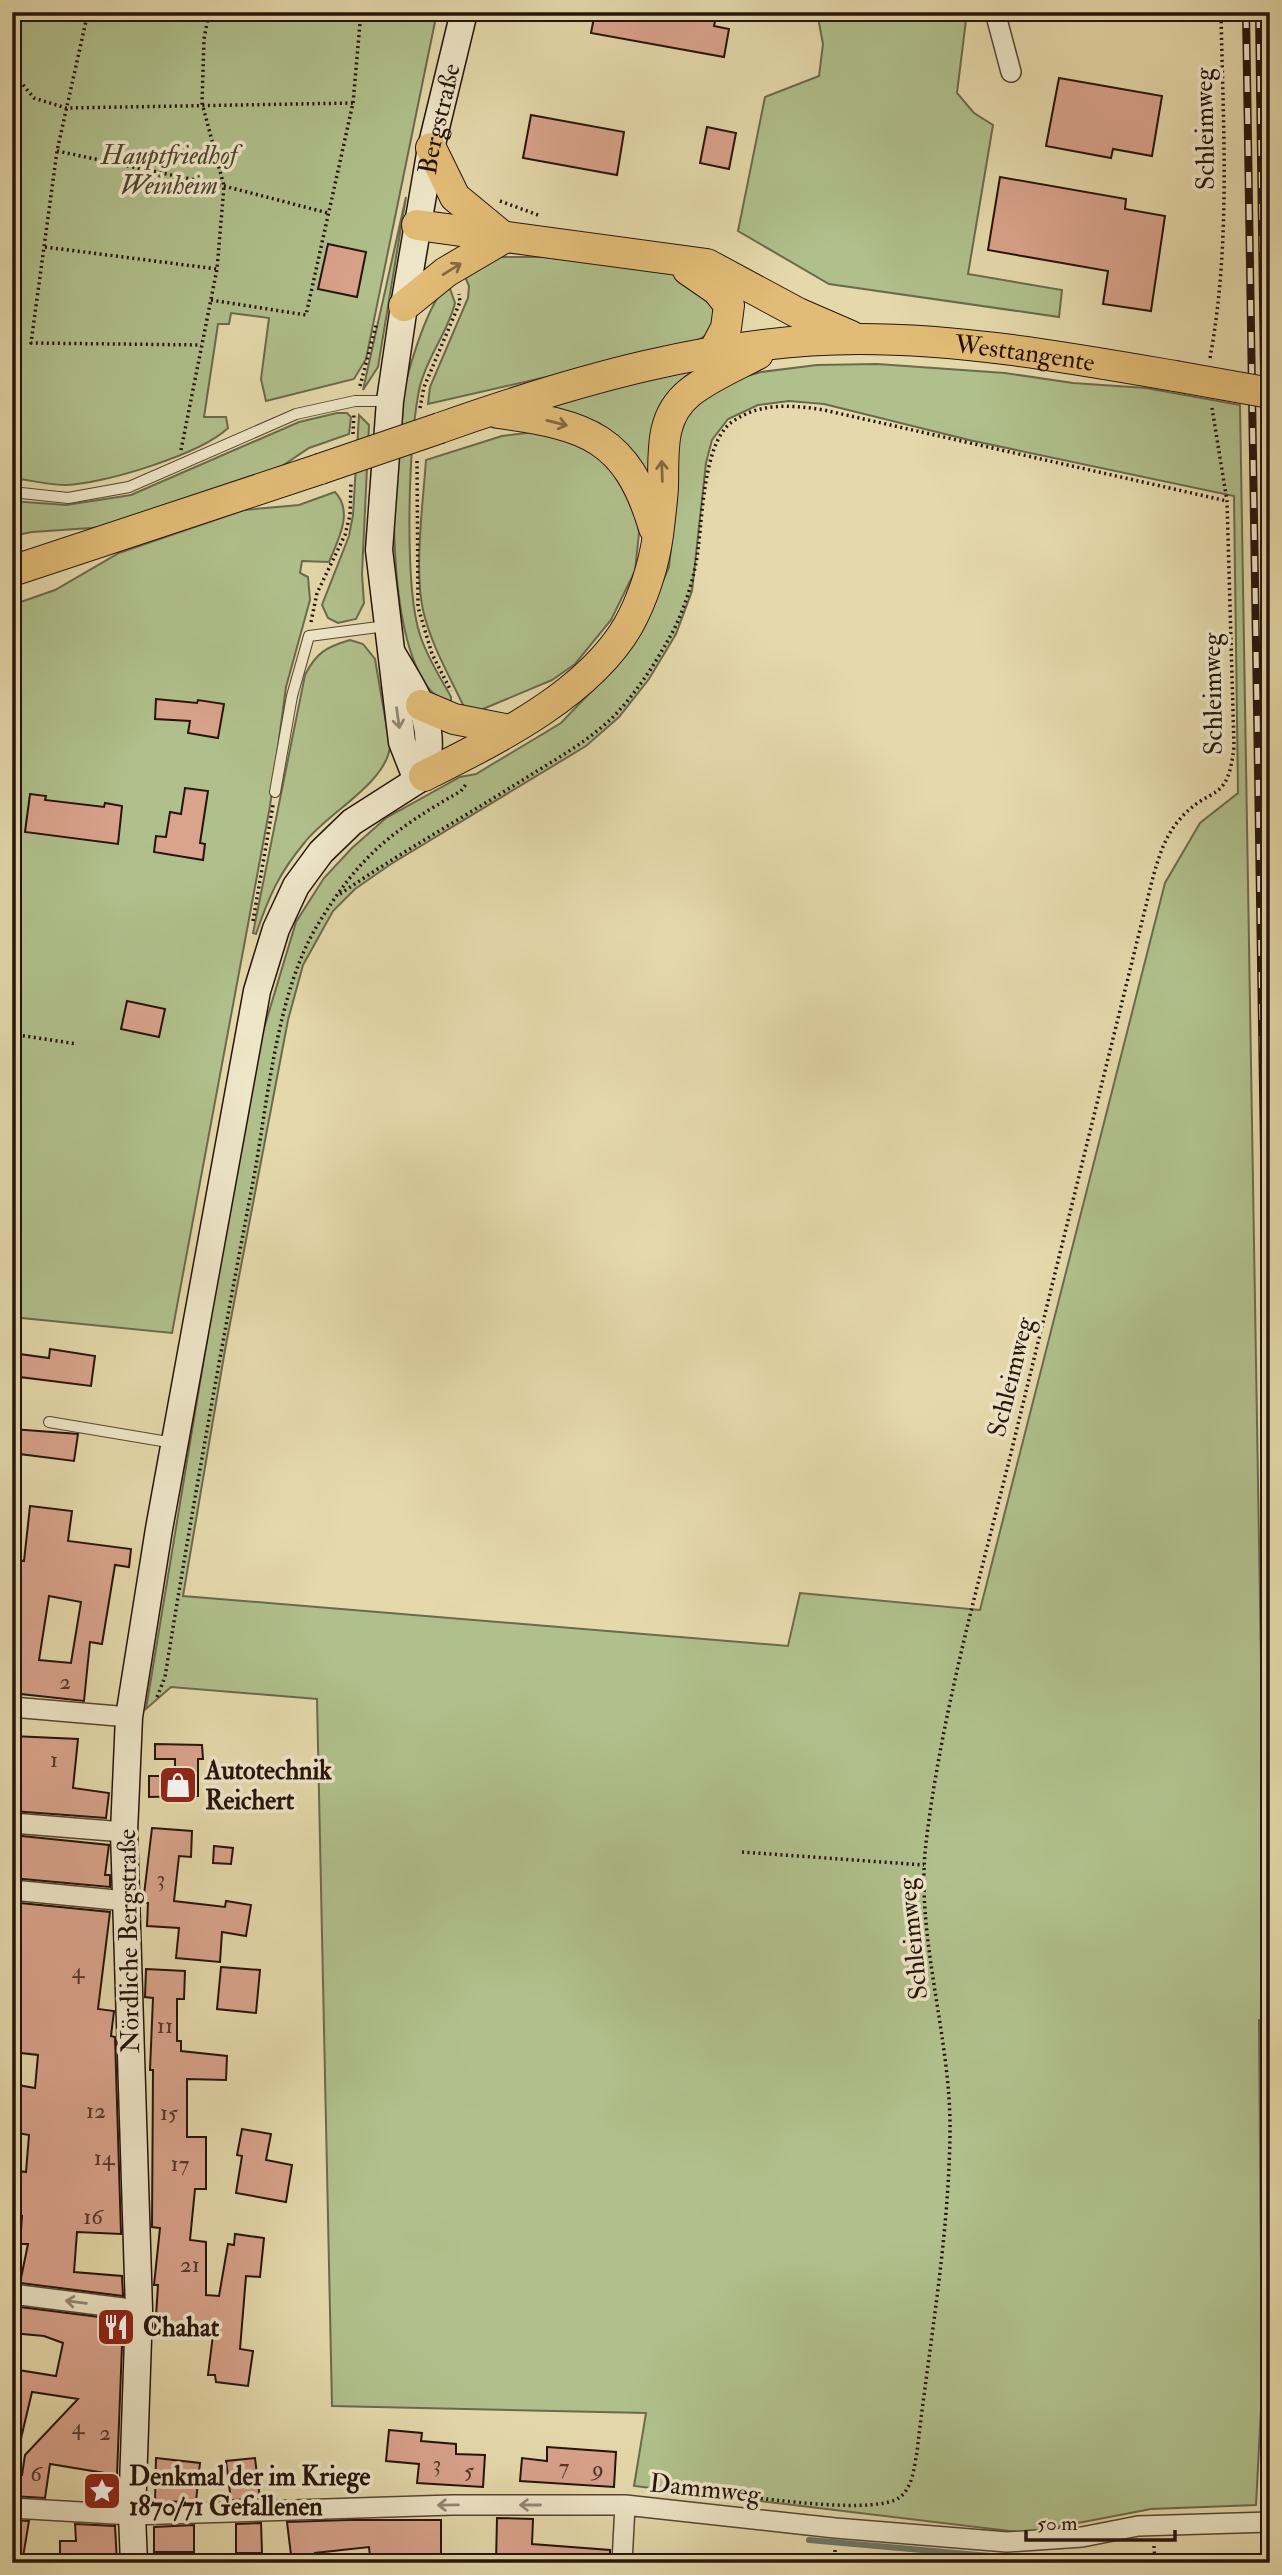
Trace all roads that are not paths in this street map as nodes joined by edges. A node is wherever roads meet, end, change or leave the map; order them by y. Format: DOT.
graph roads {
  1 [pos="464,12"];
  2 [pos="995,12"];
  3 [pos="1010,72"];
  4 [pos="430,148"];
  5 [pos="417,225"];
  6 [pos="505,238"];
  7 [pos="673,261"];
  8 [pos="404,306"];
  9 [pos="858,339"];
  10 [pos="777,344"];
  11 [pos="713,353"];
  12 [pos="1270,393"];
  13 [pos="390,401"];
  14 [pos="490,412"];
  15 [pos="12,492"];
  16 [pos="657,539"];
  17 [pos="12,571"];
  18 [pos="386,626"];
  19 [pos="392,653"];
  20 [pos="421,705"];
  21 [pos="510,730"];
  22 [pos="420,778"];
  23 [pos="275,792"];
  24 [pos="49,1422"];
  25 [pos="175,1443"];
  26 [pos="12,1707"];
  27 [pos="129,1715"];
  28 [pos="12,1823"];
  29 [pos="124,1832"];
  30 [pos="12,1890"];
  31 [pos="126,1901"];
  32 [pos="12,2294"];
  33 [pos="139,2310"];
  34 [pos="625,2505"];
  35 [pos="12,2508"];
  36 [pos="132,2515"];
  37 [pos="1262,2528"];
  38 [pos="134,2563"];
  39 [pos="622,2563"];
  1 -- 4 [label="main road, Bergstraße"];
  2 -- 3 [label="street"];
  4 -- 5 [label="main road, Bergstraße"];
  4 -- 6 [label="main road"];
  5 -- 6 [label="main road"];
  5 -- 8 [label="main road, Bergstraße"];
  6 -- 7 [label="main road"];
  8 -- 6 [label="main road, one-way"];
  7 -- 9 [label="main road"];
  7 -- 11 [label="main road"];
  8 -- 13 [label="main road, Bergstraße"];
  9 -- 10 [label="main road, Westtangente"];
  9 -- 12 [label="main road, Westtangente, bridge"];
  10 -- 11 [label="main road, Westtangente"];
  16 -- 10 [label="main road, one-way"];
  11 -- 14 [label="main road, Westtangente"];
  13 -- 15 [label="lane"];
  13 -- 18 [label="main road, Bergstraße"];
  14 -- 16 [label="main road, one-way"];
  14 -- 17 [label="main road, Westtangente, bridge"];
  16 -- 21 [label="main road"];
  18 -- 19 [label="main road, Bergstraße"];
  18 -- 23 [label="lane"];
  19 -- 20 [label="main road"];
  19 -- 22 [label="main road, one-way"];
  20 -- 21 [label="main road"];
  20 -- 22 [label="main road"];
  21 -- 22 [label="main road"];
  22 -- 25 [label="main road, Nördliche Bergstraße"];
  24 -- 25 [label="lane"];
  25 -- 27 [label="main road, Nördliche Bergstraße"];
  26 -- 27 [label="street"];
  27 -- 29 [label="main road, Nördliche Bergstraße"];
  28 -- 29 [label="street"];
  29 -- 31 [label="main road, Nördliche Bergstraße"];
  30 -- 31 [label="street"];
  31 -- 33 [label="main road, Nördliche Bergstraße"];
  33 -- 32 [label="street, one-way"];
  33 -- 36 [label="main road, Nördliche Bergstraße"];
  34 -- 36 [label="street, Dammweg, one-way"];
  34 -- 37 [label="street, Dammweg"];
  34 -- 39 [label="street"];
  35 -- 36 [label="street, Dammweg"];
  36 -- 38 [label="main road, Nördliche Bergstraße"];
}
